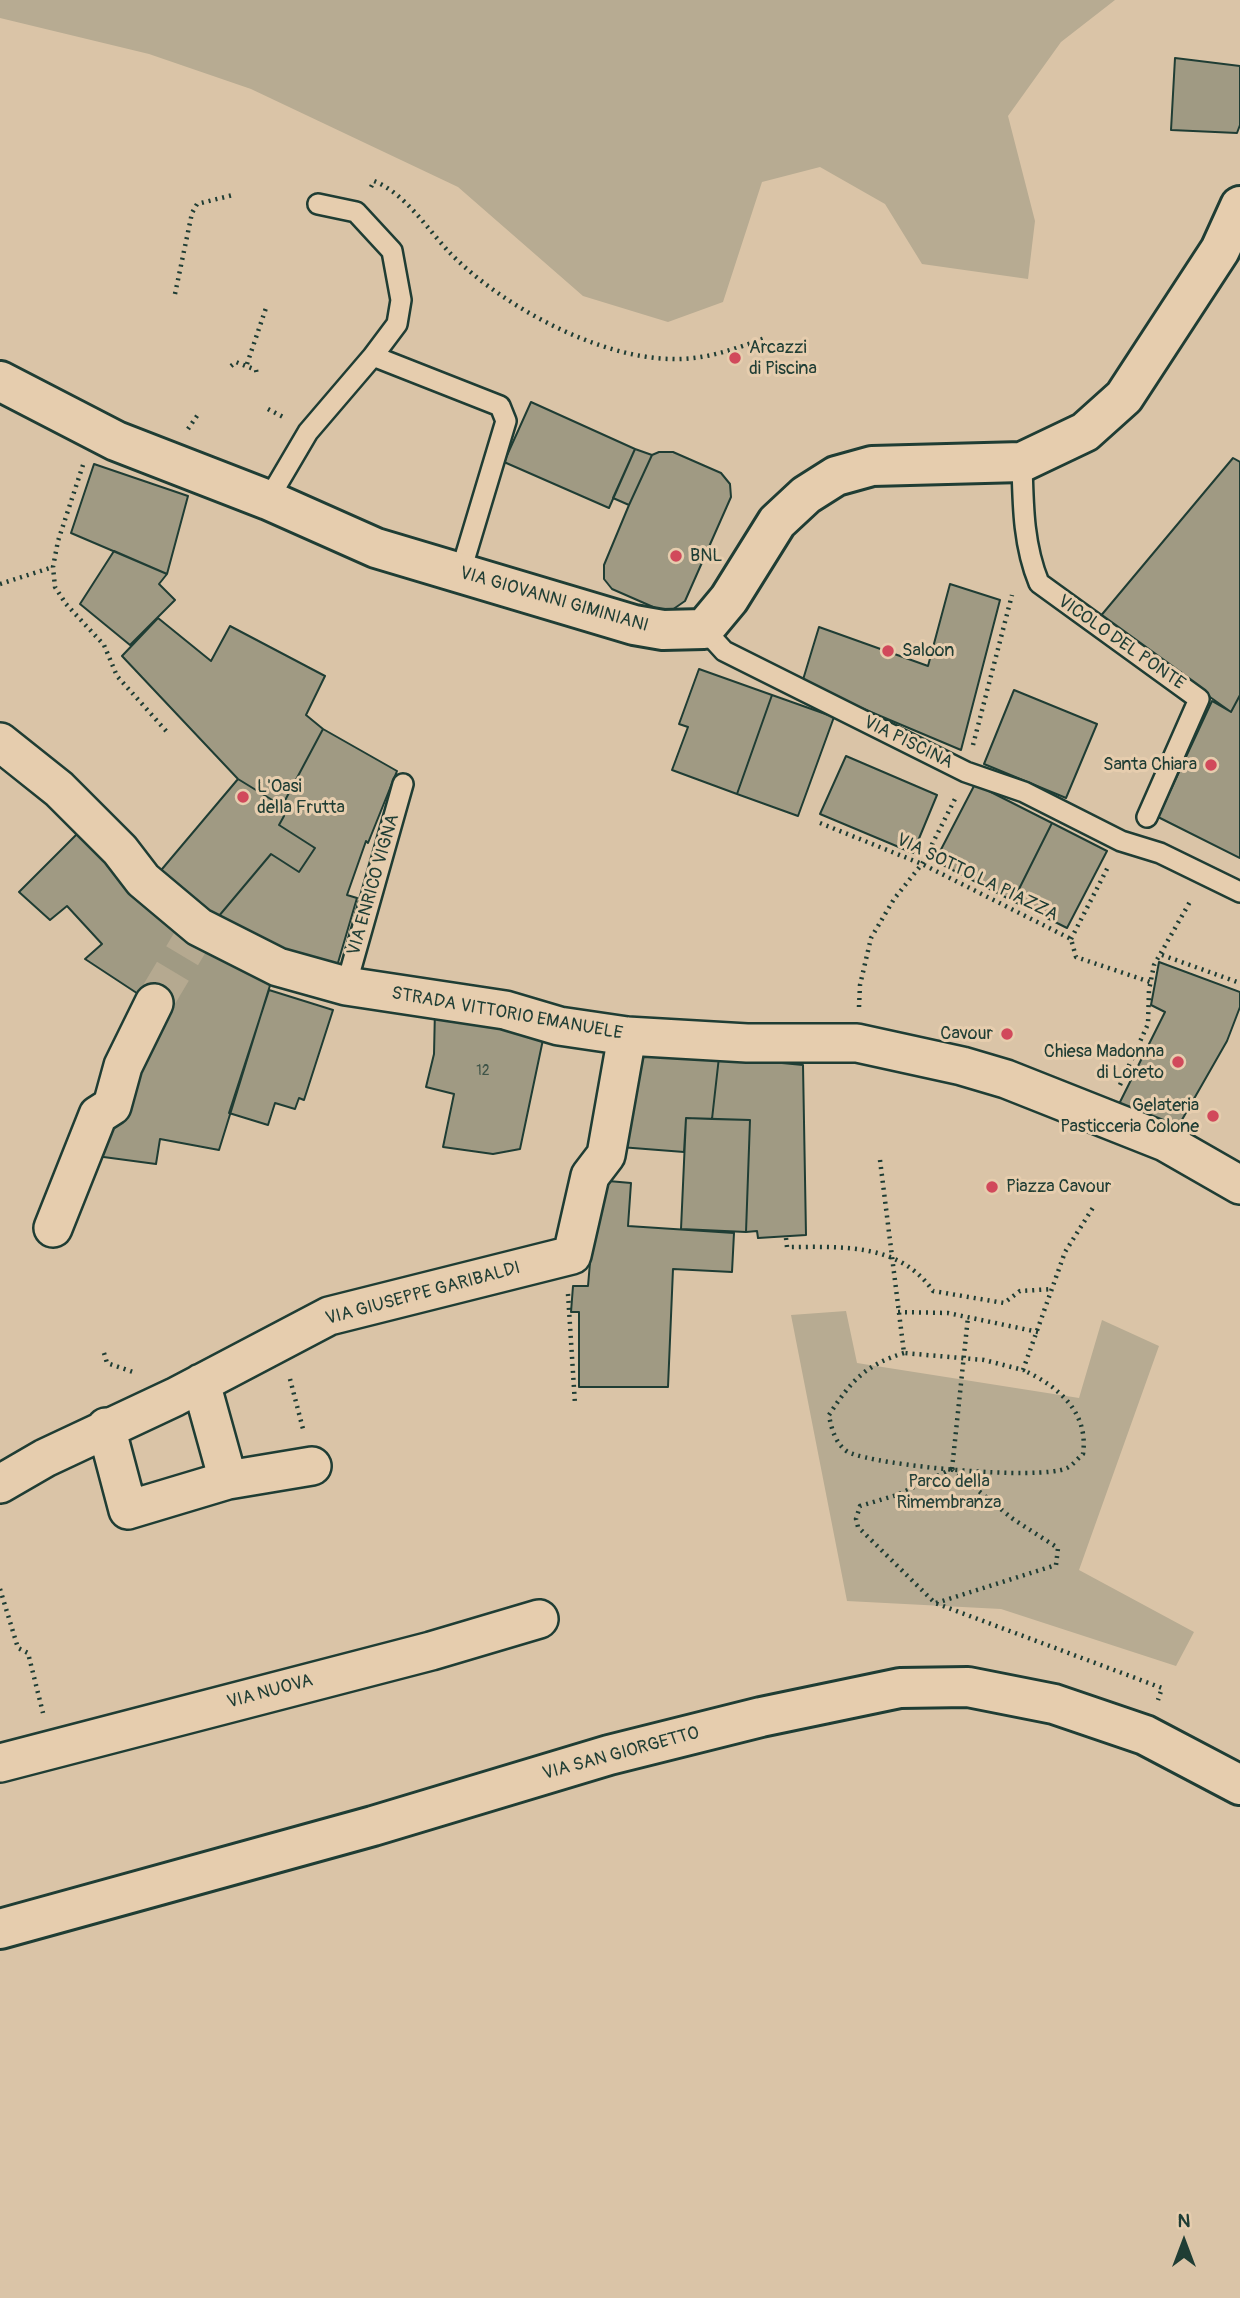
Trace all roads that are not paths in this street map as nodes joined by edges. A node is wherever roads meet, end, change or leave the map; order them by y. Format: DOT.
graph roads {
  1 [pos="318,204"];
  2 [pos="1240,206"];
  3 [pos="1230,247"];
  4 [pos="373,356"];
  5 [pos="0,381"];
  6 [pos="1022,462"];
  7 [pos="268,500"];
  8 [pos="460,574"];
  9 [pos="704,629"];
  10 [pos="0,742"];
  11 [pos="403,784"];
  12 [pos="1147,817"];
  13 [pos="1240,892"];
  14 [pos="346,986"];
  15 [pos="154,1003"];
  16 [pos="627,1036"];
  17 [pos="1240,1185"];
  18 [pos="52,1228"];
  19 [pos="201,1383"];
  20 [pos="106,1427"];
  21 [pos="312,1466"];
  22 [pos="228,1480"];
  23 [pos="0,1484"];
  24 [pos="539,1619"];
  25 [pos="0,1763"];
  26 [pos="1240,1785"];
  27 [pos="0,1929"];
  1 -- 4 [label="lane"];
  2 -- 3 [label="street"];
  3 -- 6 [label="street"];
  4 -- 7 [label="lane"];
  4 -- 8 [label="lane"];
  5 -- 7 [label="street, VIA GIOVANNI GIMINIANI"];
  6 -- 9 [label="street"];
  6 -- 12 [label="lane, VICOLO DEL PONTE"];
  7 -- 8 [label="street, VIA GIOVANNI GIMINIANI"];
  8 -- 9 [label="street, VIA GIOVANNI GIMINIANI"];
  9 -- 13 [label="lane, VIA PISCINA"];
  10 -- 14 [label="street, STRADA VITTORIO EMANUELE"];
  11 -- 14 [label="lane, VIA ENRICO VIGNA"];
  14 -- 16 [label="street, STRADA VITTORIO EMANUELE"];
  15 -- 18 [label="street"];
  16 -- 17 [label="street, STRADA VITTORIO EMANUELE"];
  16 -- 19 [label="street, VIA GIUSEPPE GARIBALDI"];
  19 -- 20 [label="street, VIA GIUSEPPE GARIBALDI"];
  19 -- 22 [label="street"];
  20 -- 22 [label="street"];
  20 -- 23 [label="street, VIA GIUSEPPE GARIBALDI"];
  21 -- 22 [label="street"];
  24 -- 25 [label="street, VIA NUOVA"];
  26 -- 27 [label="street, VIA SAN GIORGETTO"];
}
